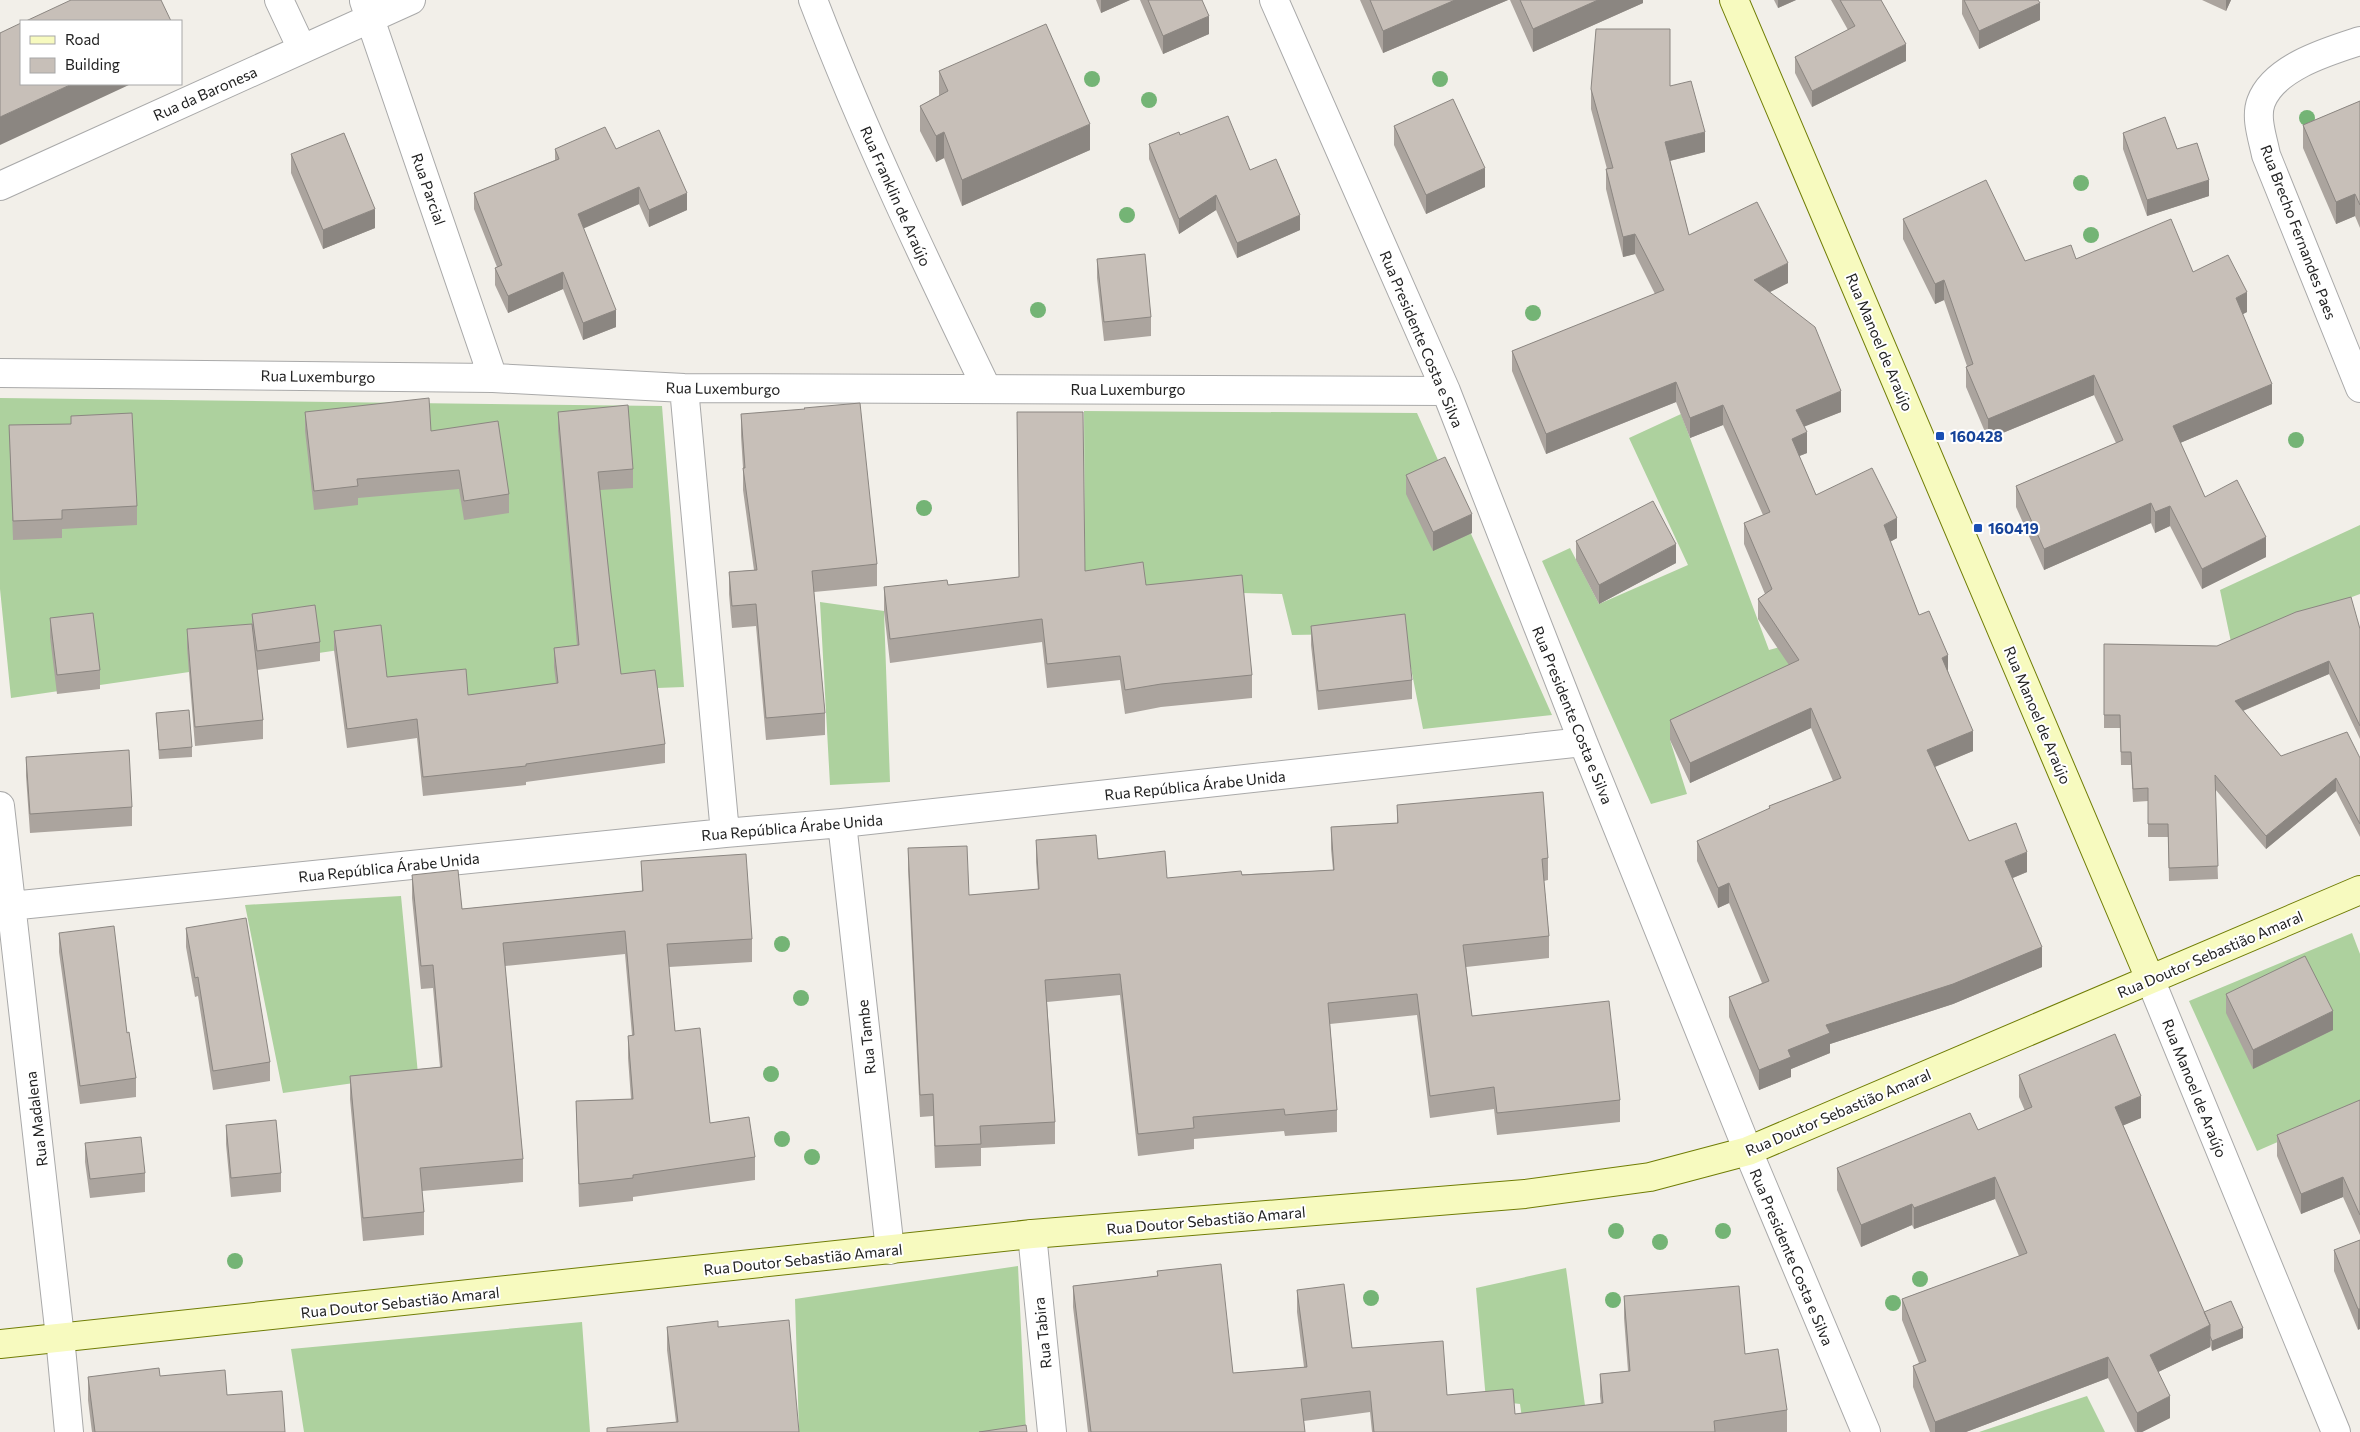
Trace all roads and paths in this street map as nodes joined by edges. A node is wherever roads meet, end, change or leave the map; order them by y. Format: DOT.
graph roads {
  1 [pos="279,0"];
  2 [pos="411,0"];
  3 [pos="813,0"];
  4 [pos="1274,0"];
  5 [pos="1734,0"];
  6 [pos="367,9"];
  7 [pos="2360,41"];
  8 [pos="302,49"];
  9 [pos="0,186"];
  10 [pos="0,372"];
  11 [pos="493,378"];
  12 [pos="684,388"];
  13 [pos="2360,388"];
  14 [pos="986,389"];
  15 [pos="1446,391"];
  16 [pos="1583,742"];
  17 [pos="0,806"];
  18 [pos="842,823"];
  19 [pos="725,833"];
  20 [pos="2360,890"];
  21 [pos="6,906"];
  22 [pos="2150,979"];
  23 [pos="1748,1151"];
  24 [pos="1032,1234"];
  25 [pos="890,1250"];
  26 [pos="60,1337"];
  27 [pos="0,1344"];
  28 [pos="69,1432"];
  29 [pos="1052,1432"];
  30 [pos="1866,1432"];
  31 [pos="2336,1432"];
  1 -- 8 [label="street"];
  2 -- 6 [label="street, Rua da Baronesa"];
  3 -- 14 [label="street, Rua Franklin de Araújo"];
  4 -- 15 [label="street, Rua Presidente Costa e Silva"];
  5 -- 22 [label="street, Rua Manoel de Araújo"];
  6 -- 8 [label="street, Rua da Baronesa"];
  6 -- 11 [label="street, Rua Parcial"];
  7 -- 13 [label="street, Rua Brecho Fernandes Paes"];
  8 -- 9 [label="street, Rua da Baronesa"];
  10 -- 11 [label="street, Rua Luxemburgo"];
  11 -- 12 [label="street, Rua Luxemburgo"];
  12 -- 14 [label="street, Rua Luxemburgo"];
  12 -- 19 [label="street"];
  14 -- 15 [label="street, Rua Luxemburgo"];
  15 -- 16 [label="street, Rua Presidente Costa e Silva"];
  16 -- 18 [label="street, Rua República Árabe Unida"];
  16 -- 23 [label="street, Rua Presidente Costa e Silva"];
  17 -- 21 [label="street, Rua Madalena"];
  18 -- 19 [label="street, Rua República Árabe Unida"];
  18 -- 25 [label="street, Rua Tambe"];
  19 -- 21 [label="street, Rua República Árabe Unida"];
  20 -- 22 [label="street, Rua Doutor Sebastião Amaral"];
  21 -- 26 [label="street, Rua Madalena"];
  22 -- 23 [label="street, Rua Doutor Sebastião Amaral"];
  22 -- 31 [label="street, Rua Manoel de Araújo"];
  23 -- 24 [label="street, Rua Doutor Sebastião Amaral"];
  23 -- 30 [label="street, Rua Presidente Costa e Silva"];
  24 -- 25 [label="street, Rua Doutor Sebastião Amaral"];
  24 -- 29 [label="street, Rua Tabira"];
  25 -- 26 [label="street, Rua Doutor Sebastião Amaral"];
  26 -- 27 [label="street, Rua Doutor Sebastião Amaral"];
  26 -- 28 [label="street, Rua Madalena"];
}
